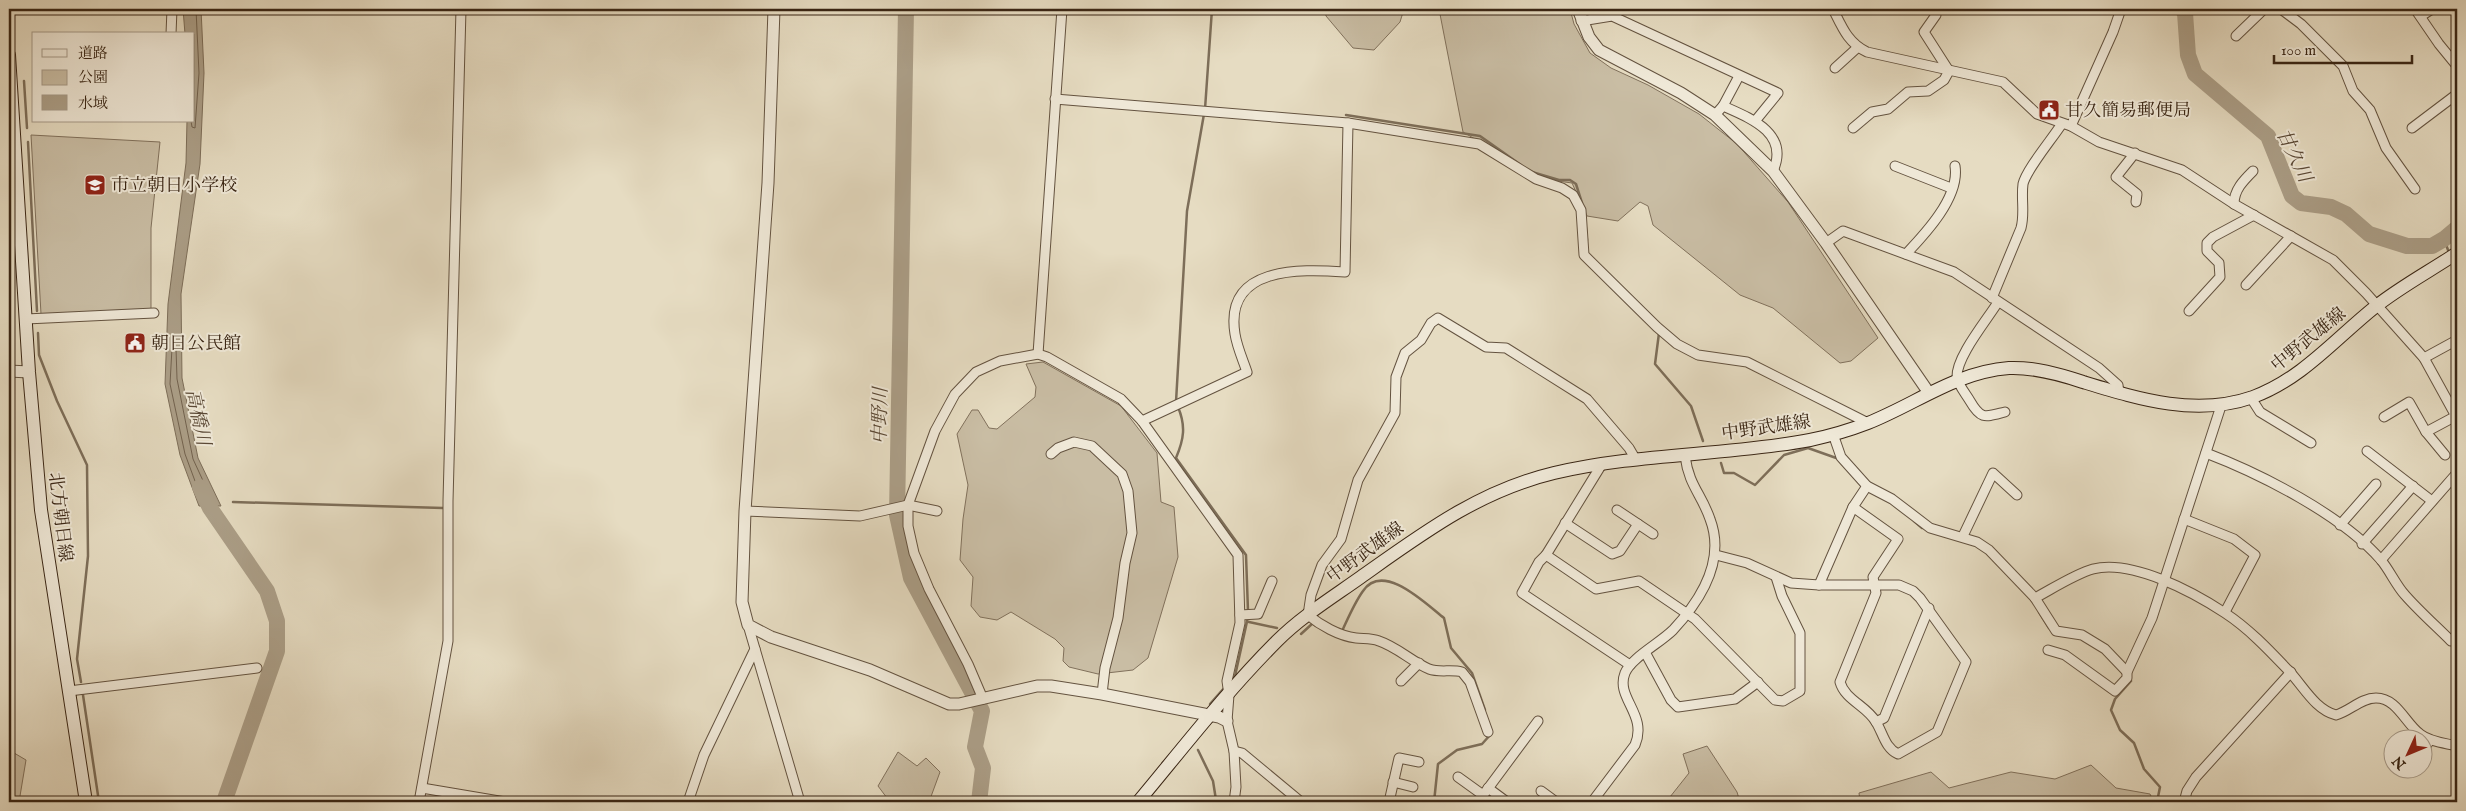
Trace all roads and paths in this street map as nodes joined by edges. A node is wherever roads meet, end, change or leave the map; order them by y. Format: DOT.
graph roads {
  1 [pos="172,9"];
  2 [pos="461,9"];
  3 [pos="774,9"];
  4 [pos="1062,9"];
  5 [pos="1578,9"];
  6 [pos="1832,9"];
  7 [pos="1934,9"];
  8 [pos="2121,9"];
  9 [pos="2264,9"];
  10 [pos="2281,9"];
  11 [pos="2432,9"];
  12 [pos="2418,13"];
  13 [pos="1581,21"];
  14 [pos="171,32"];
  15 [pos="2236,36"];
  16 [pos="1857,48"];
  17 [pos="9,54"];
  18 [pos="2457,66"];
  19 [pos="1835,68"];
  20 [pos="1949,72"];
  21 [pos="1739,76"];
  22 [pos="2457,94"];
  23 [pos="1055,99"];
  24 [pos="1723,106"];
  25 [pos="1715,115"];
  26 [pos="1756,120"];
  27 [pos="1348,122"];
  28 [pos="2066,125"];
  29 [pos="1854,128"];
  30 [pos="2412,128"];
  31 [pos="2135,153"];
  32 [pos="1895,166"];
  33 [pos="1955,166"];
  34 [pos="1773,170"];
  35 [pos="2253,171"];
  36 [pos="1951,188"];
  37 [pos="2415,189"];
  38 [pos="2136,202"];
  39 [pos="2234,204"];
  40 [pos="2254,216"];
  41 [pos="2292,236"];
  42 [pos="1826,243"];
  43 [pos="2457,253"];
  44 [pos="1906,254"];
  45 [pos="2246,285"];
  46 [pos="1995,300"];
  47 [pos="2377,305"];
  48 [pos="2189,311"];
  49 [pos="154,313"];
  50 [pos="26,319"];
  51 [pos="2457,340"];
  52 [pos="1038,354"];
  53 [pos="2424,358"];
  54 [pos="9,371"];
  55 [pos="29,372"];
  56 [pos="1957,379"];
  57 [pos="2119,392"];
  58 [pos="1929,393"];
  59 [pos="2251,398"];
  60 [pos="2221,406"];
  61 [pos="2004,412"];
  62 [pos="2384,417"];
  63 [pos="2457,417"];
  64 [pos="1142,421"];
  65 [pos="1868,423"];
  66 [pos="2426,432"];
  67 [pos="1833,434"];
  68 [pos="2311,442"];
  69 [pos="2367,451"];
  70 [pos="2206,453"];
  71 [pos="1051,454"];
  72 [pos="2445,455"];
  73 [pos="1685,456"];
  74 [pos="1636,460"];
  75 [pos="1602,464"];
  76 [pos="2457,474"];
  77 [pos="2376,484"];
  78 [pos="1867,486"];
  79 [pos="2413,486"];
  80 [pos="2017,495"];
  81 [pos="2432,501"];
  82 [pos="908,505"];
  83 [pos="1853,507"];
  84 [pos="1618,510"];
  85 [pos="745,511"];
  86 [pos="937,511"];
  87 [pos="2184,519"];
  88 [pos="1565,523"];
  89 [pos="1638,524"];
  90 [pos="2340,525"];
  91 [pos="1653,534"];
  92 [pos="1963,536"];
  93 [pos="2362,544"];
  94 [pos="1546,555"];
  95 [pos="1716,555"];
  96 [pos="2381,560"];
  97 [pos="1776,577"];
  98 [pos="2165,580"];
  99 [pos="1272,581"];
  100 [pos="1819,585"];
  101 [pos="1874,586"];
  102 [pos="2035,598"];
  103 [pos="1929,608"];
  104 [pos="2224,612"];
  105 [pos="1688,614"];
  106 [pos="1240,615"];
  107 [pos="1308,615"];
  108 [pos="748,625"];
  109 [pos="2451,641"];
  110 [pos="755,649"];
  111 [pos="2048,650"];
  112 [pos="1646,654"];
  113 [pos="1419,663"];
  114 [pos="1630,665"];
  115 [pos="257,668"];
  116 [pos="2127,672"];
  117 [pos="2291,672"];
  118 [pos="1401,681"];
  119 [pos="1758,682"];
  120 [pos="69,691"];
  121 [pos="1102,694"];
  122 [pos="1229,695"];
  123 [pos="983,699"];
  124 [pos="1210,716"];
  125 [pos="1227,721"];
  126 [pos="1538,721"];
  127 [pos="1876,722"];
  128 [pos="2414,728"];
  129 [pos="1488,732"];
  130 [pos="2434,741"];
  131 [pos="2457,746"];
  132 [pos="1234,751"];
  133 [pos="1419,762"];
  134 [pos="1458,777"];
  135 [pos="1393,782"];
  136 [pos="1413,787"];
  137 [pos="422,788"];
  138 [pos="1541,791"];
  139 [pos="1483,795"];
  140 [pos="86,802"];
  141 [pos="419,802"];
  142 [pos="505,802"];
  143 [pos="688,802"];
  144 [pos="800,802"];
  145 [pos="1138,802"];
  146 [pos="1234,802"];
  147 [pos="1300,802"];
  148 [pos="1389,802"];
  149 [pos="1507,802"];
  150 [pos="1556,802"];
  151 [pos="1592,802"];
  152 [pos="2184,802"];
  1 -- 14 [label="street"];
  2 -- 137 [label="street"];
  3 -- 85 [label="street"];
  4 -- 23 [label="street"];
  5 -- 13 [label="street"];
  6 -- 16 [label="street"];
  7 -- 20 [label="street"];
  8 -- 28 [label="street"];
  9 -- 15 [label="street"];
  10 -- 37 [label="street"];
  11 -- 12 [label="street"];
  12 -- 18 [label="street"];
  13 -- 21 [label="street"];
  13 -- 25 [label="street"];
  16 -- 19 [label="street"];
  16 -- 20 [label="street"];
  17 -- 50 [label="main road, 北方朝日線"];
  20 -- 28 [label="street"];
  20 -- 29 [label="street"];
  21 -- 24 [label="street"];
  21 -- 26 [label="street"];
  22 -- 30 [label="street"];
  23 -- 27 [label="street"];
  23 -- 52 [label="street"];
  24 -- 25 [label="street"];
  24 -- 26 [label="street"];
  25 -- 34 [label="street"];
  26 -- 34 [label="street"];
  27 -- 64 [label="street"];
  27 -- 65 [label="street"];
  28 -- 31 [label="street"];
  28 -- 46 [label="street"];
  31 -- 38 [label="street"];
  31 -- 39 [label="street"];
  32 -- 36 [label="street"];
  33 -- 36 [label="street"];
  34 -- 42 [label="street"];
  35 -- 39 [label="street"];
  36 -- 44 [label="street"];
  39 -- 40 [label="street"];
  40 -- 41 [label="street"];
  40 -- 48 [label="street"];
  41 -- 45 [label="street"];
  41 -- 47 [label="street"];
  42 -- 44 [label="street"];
  42 -- 58 [label="street"];
  43 -- 47 [label="main road, 中野武雄線"];
  44 -- 46 [label="street"];
  46 -- 56 [label="street"];
  46 -- 57 [label="street"];
  47 -- 53 [label="street"];
  47 -- 59 [label="main road, 中野武雄線"];
  49 -- 50 [label="street"];
  50 -- 55 [label="main road, 北方朝日線"];
  51 -- 53 [label="street"];
  52 -- 64 [label="street"];
  52 -- 82 [label="street"];
  53 -- 63 [label="street"];
  54 -- 55 [label="street"];
  55 -- 120 [label="main road, 北方朝日線"];
  56 -- 57 [label="main road, 中野武雄線"];
  56 -- 58 [label="main road, 中野武雄線"];
  56 -- 61 [label="street"];
  57 -- 60 [label="main road, 中野武雄線"];
  58 -- 65 [label="main road, 中野武雄線"];
  59 -- 60 [label="main road, 中野武雄線"];
  59 -- 68 [label="street"];
  60 -- 70 [label="street"];
  62 -- 66 [label="street"];
  63 -- 66 [label="street"];
  64 -- 106 [label="street"];
  65 -- 67 [label="main road, 中野武雄線"];
  66 -- 72 [label="street"];
  67 -- 73 [label="main road, 中野武雄線"];
  67 -- 78 [label="street"];
  69 -- 79 [label="street"];
  70 -- 87 [label="street"];
  70 -- 90 [label="street"];
  71 -- 121 [label="street"];
  73 -- 74 [label="main road, 中野武雄線"];
  73 -- 95 [label="street"];
  74 -- 75 [label="main road, 中野武雄線"];
  74 -- 107 [label="street"];
  75 -- 88 [label="street"];
  75 -- 107 [label="main road, 中野武雄線"];
  76 -- 81 [label="street"];
  77 -- 90 [label="street"];
  78 -- 83 [label="street"];
  78 -- 92 [label="street"];
  79 -- 81 [label="street"];
  79 -- 93 [label="street"];
  80 -- 92 [label="street"];
  81 -- 96 [label="street"];
  82 -- 85 [label="street"];
  82 -- 86 [label="street"];
  82 -- 123 [label="street"];
  83 -- 100 [label="street"];
  83 -- 101 [label="street"];
  84 -- 89 [label="street"];
  85 -- 108 [label="street"];
  87 -- 98 [label="street"];
  87 -- 104 [label="street"];
  88 -- 89 [label="street"];
  88 -- 94 [label="street"];
  89 -- 91 [label="street"];
  90 -- 93 [label="street"];
  92 -- 102 [label="street"];
  93 -- 96 [label="street"];
  94 -- 105 [label="street"];
  94 -- 114 [label="street"];
  95 -- 97 [label="street"];
  95 -- 105 [label="street"];
  96 -- 109 [label="street"];
  97 -- 100 [label="street"];
  97 -- 119 [label="street"];
  98 -- 102 [label="street"];
  98 -- 104 [label="street"];
  98 -- 116 [label="street"];
  99 -- 106 [label="street"];
  100 -- 101 [label="street"];
  101 -- 103 [label="street"];
  101 -- 127 [label="street"];
  102 -- 116 [label="street"];
  103 -- 127 [label="street"];
  103 -- 127 [label="street"];
  104 -- 117 [label="street"];
  105 -- 112 [label="street"];
  105 -- 119 [label="street"];
  106 -- 122 [label="street"];
  107 -- 113 [label="street"];
  107 -- 122 [label="main road, 中野武雄線"];
  108 -- 110 [label="street"];
  108 -- 123 [label="street"];
  110 -- 143 [label="street"];
  110 -- 144 [label="street"];
  111 -- 116 [label="street"];
  112 -- 114 [label="street"];
  112 -- 119 [label="street"];
  113 -- 118 [label="street"];
  113 -- 129 [label="street"];
  114 -- 151 [label="street"];
  115 -- 120 [label="street"];
  117 -- 128 [label="street"];
  117 -- 152 [label="street"];
  120 -- 140 [label="main road, 北方朝日線"];
  121 -- 123 [label="street"];
  121 -- 124 [label="street"];
  122 -- 124 [label="main road, 中野武雄線"];
  122 -- 125 [label="street"];
  124 -- 125 [label="street"];
  124 -- 145 [label="main road, 中野武雄線"];
  125 -- 132 [label="street"];
  126 -- 139 [label="street"];
  130 -- 131 [label="street"];
  132 -- 146 [label="street"];
  132 -- 147 [label="street"];
  133 -- 135 [label="street"];
  134 -- 139 [label="street"];
  135 -- 136 [label="street"];
  135 -- 148 [label="street"];
  137 -- 141 [label="street"];
  137 -- 142 [label="street"];
  138 -- 150 [label="street"];
  139 -- 149 [label="street"];
}
